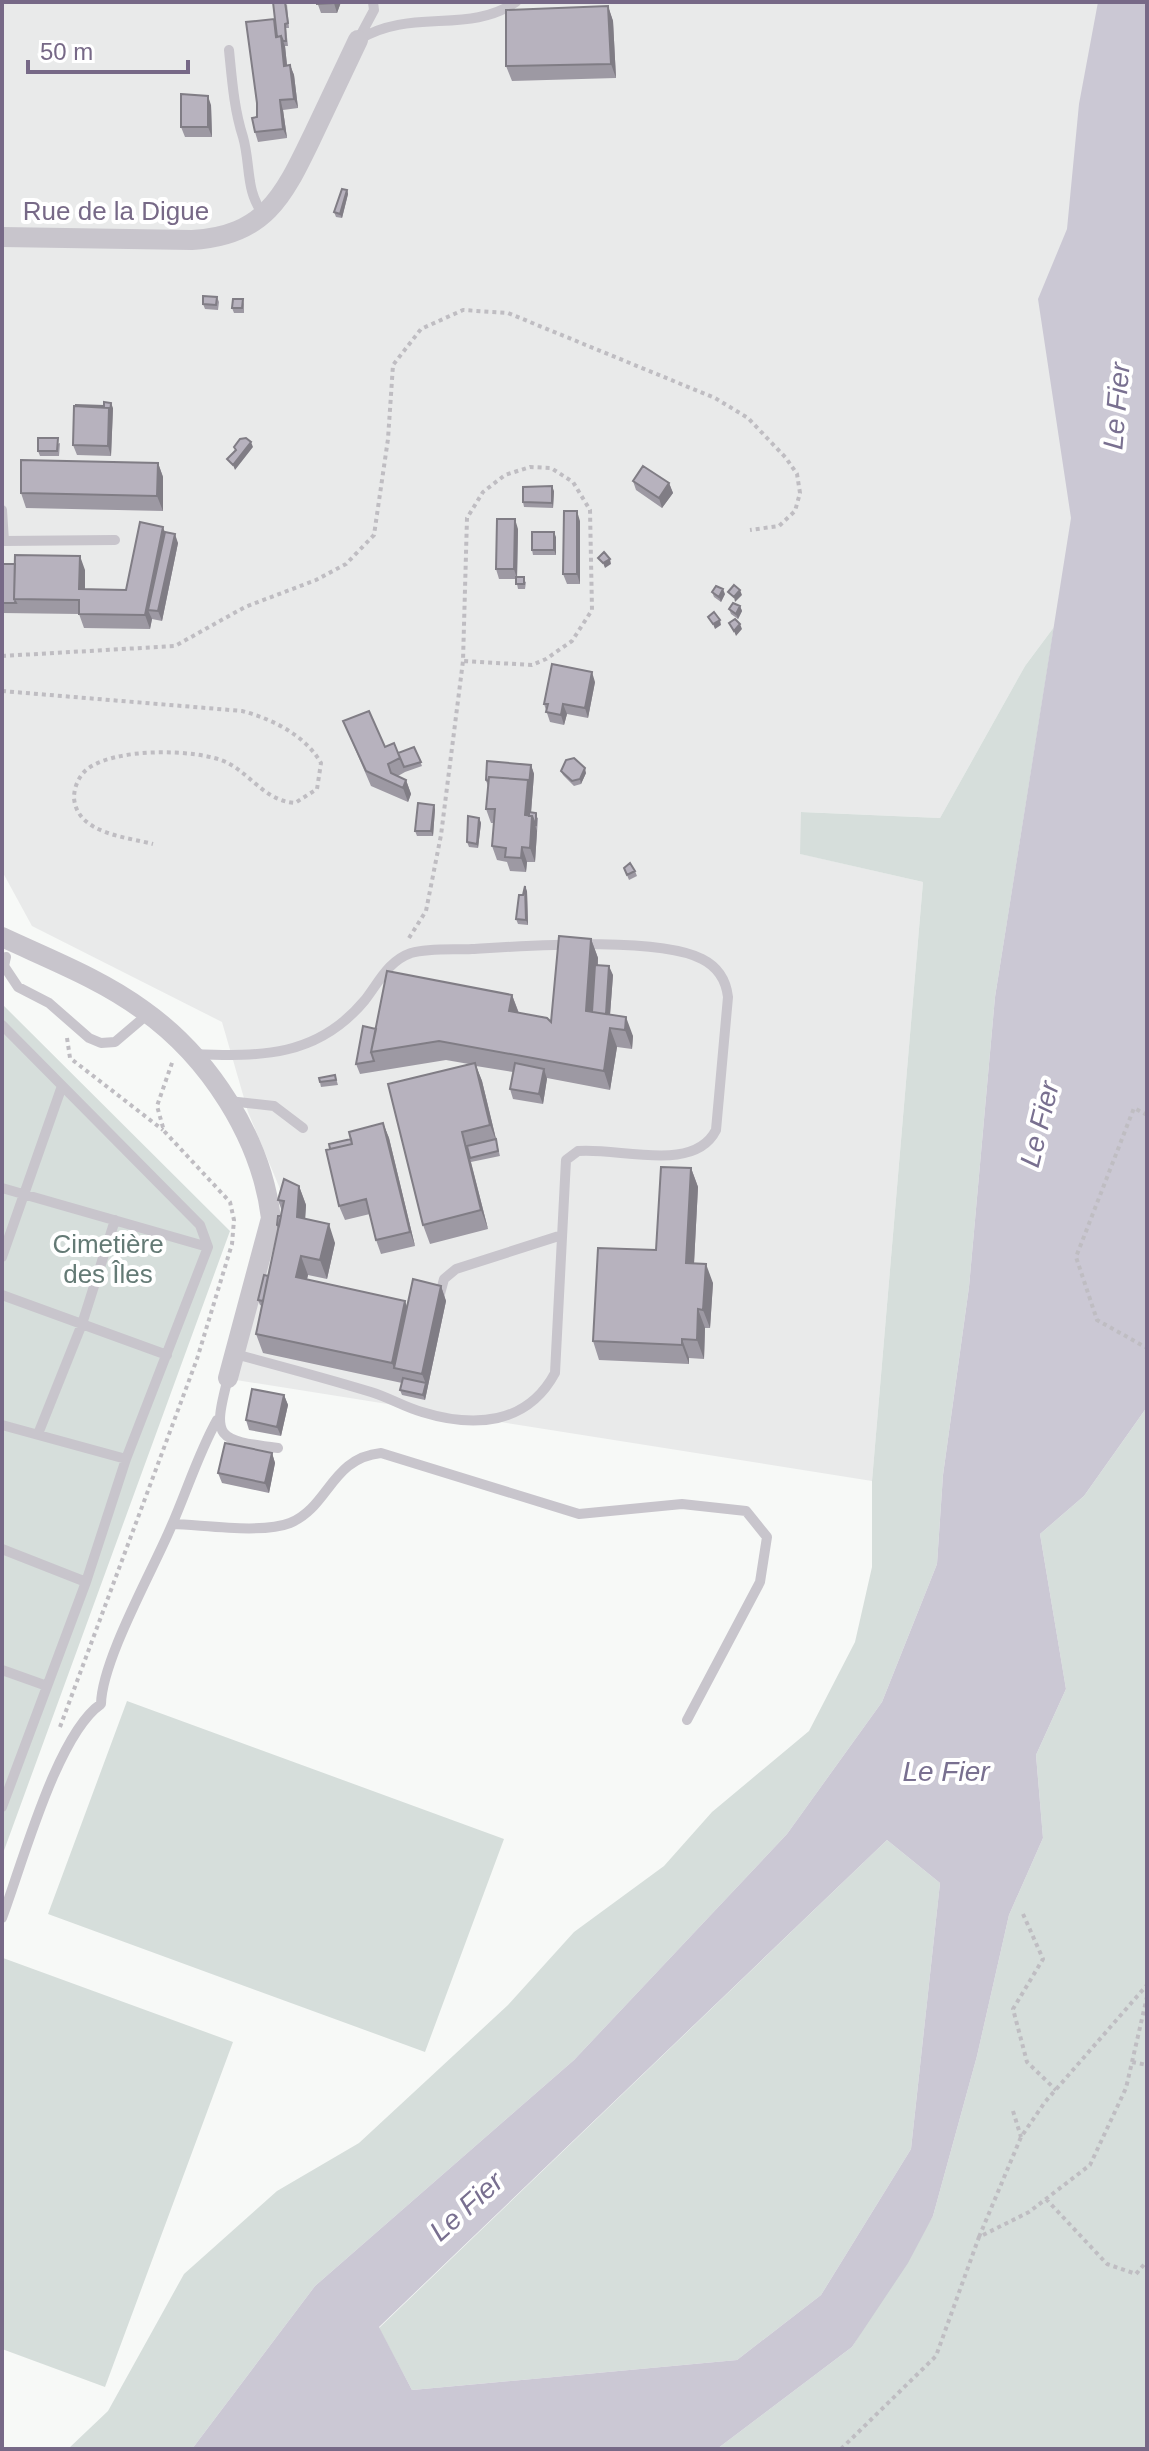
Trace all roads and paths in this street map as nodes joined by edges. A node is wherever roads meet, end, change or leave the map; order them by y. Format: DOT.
graph roads {
  1 [pos="373,2"];
  2 [pos="516,2"];
  3 [pos="358,40"];
  4 [pos="229,50"];
  5 [pos="264,215"];
  6 [pos="2,237"];
  7 [pos="2,510"];
  8 [pos="750,530"];
  9 [pos="115,540"];
  10 [pos="2,656"];
  11 [pos="463,661"];
  12 [pos="2,691"];
  13 [pos="153,844"];
  14 [pos="4,947"];
  15 [pos="395,962"];
  16 [pos="148,1014"];
  17 [pos="2,1025"];
  18 [pos="76,1027"];
  19 [pos="191,1054"];
  20 [pos="62,1086"];
  21 [pos="227,1101"];
  22 [pos="1147,1115"];
  23 [pos="303,1128"];
  24 [pos="164,1131"];
  25 [pos="2,1188"];
  26 [pos="24,1194"];
  27 [pos="115,1220"];
  28 [pos="562,1235"];
  29 [pos="208,1247"];
  30 [pos="2,1257"];
  31 [pos="440,1294"];
  32 [pos="2,1295"];
  33 [pos="82,1324"];
  34 [pos="1147,1348"];
  35 [pos="235,1354"];
  36 [pos="167,1355"];
  37 [pos="228,1378"];
  38 [pos="217,1420"];
  39 [pos="2,1425"];
  40 [pos="38,1434"];
  41 [pos="278,1448"];
  42 [pos="126,1459"];
  43 [pos="173,1524"];
  44 [pos="2,1549"];
  45 [pos="86,1582"];
  46 [pos="2,1670"];
  47 [pos="47,1686"];
  48 [pos="687,1720"];
  49 [pos="3,1801"];
  50 [pos="1023,1914"];
  51 [pos="2,1918"];
  52 [pos="1147,1985"];
  53 [pos="1147,1997"];
  54 [pos="1132,2062"];
  55 [pos="1147,2065"];
  56 [pos="1056,2090"];
  57 [pos="1013,2111"];
  58 [pos="1021,2137"];
  59 [pos="1046,2199"];
  60 [pos="979,2237"];
  61 [pos="1147,2261"];
  62 [pos="841,2449"];
  1 -- 3 [label="lane"];
  2 -- 3 [label="lane"];
  3 -- 5 [label="street, Rue de la Digue"];
  4 -- 5 [label="lane"];
  5 -- 6 [label="street, Rue de la Digue"];
  7 -- 9 [label="lane"];
  8 -- 10 [label="path"];
  11 -- 11 [label="path"];
  11 -- 15 [label="path"];
  12 -- 13 [label="path"];
  14 -- 16 [label="street"];
  14 -- 18 [label="lane"];
  15 -- 19 [label="lane"];
  15 -- 28 [label="lane"];
  16 -- 18 [label="lane"];
  16 -- 19 [label="street"];
  17 -- 20 [label="lane"];
  18 -- 24 [label="path"];
  19 -- 21 [label="street"];
  20 -- 26 [label="lane"];
  20 -- 29 [label="lane"];
  21 -- 23 [label="lane"];
  21 -- 35 [label="street"];
  22 -- 34 [label="path"];
  25 -- 26 [label="lane"];
  26 -- 27 [label="lane"];
  26 -- 30 [label="lane"];
  27 -- 29 [label="lane"];
  27 -- 33 [label="lane"];
  28 -- 31 [label="lane"];
  28 -- 35 [label="lane"];
  29 -- 36 [label="lane"];
  32 -- 33 [label="lane"];
  33 -- 36 [label="lane"];
  33 -- 40 [label="lane"];
  35 -- 37 [label="street"];
  36 -- 42 [label="lane"];
  37 -- 38 [label="lane"];
  38 -- 41 [label="lane"];
  38 -- 43 [label="lane"];
  39 -- 40 [label="lane"];
  40 -- 42 [label="lane"];
  42 -- 45 [label="lane"];
  43 -- 48 [label="lane"];
  43 -- 51 [label="lane"];
  44 -- 45 [label="lane"];
  45 -- 47 [label="lane"];
  46 -- 47 [label="lane"];
  47 -- 49 [label="lane"];
  50 -- 56 [label="path"];
  52 -- 56 [label="path"];
  53 -- 54 [label="path"];
  54 -- 55 [label="path"];
  54 -- 59 [label="path"];
  56 -- 58 [label="path"];
  57 -- 58 [label="path"];
  58 -- 60 [label="path"];
  59 -- 60 [label="path"];
  59 -- 61 [label="path"];
  60 -- 62 [label="path"];
}
